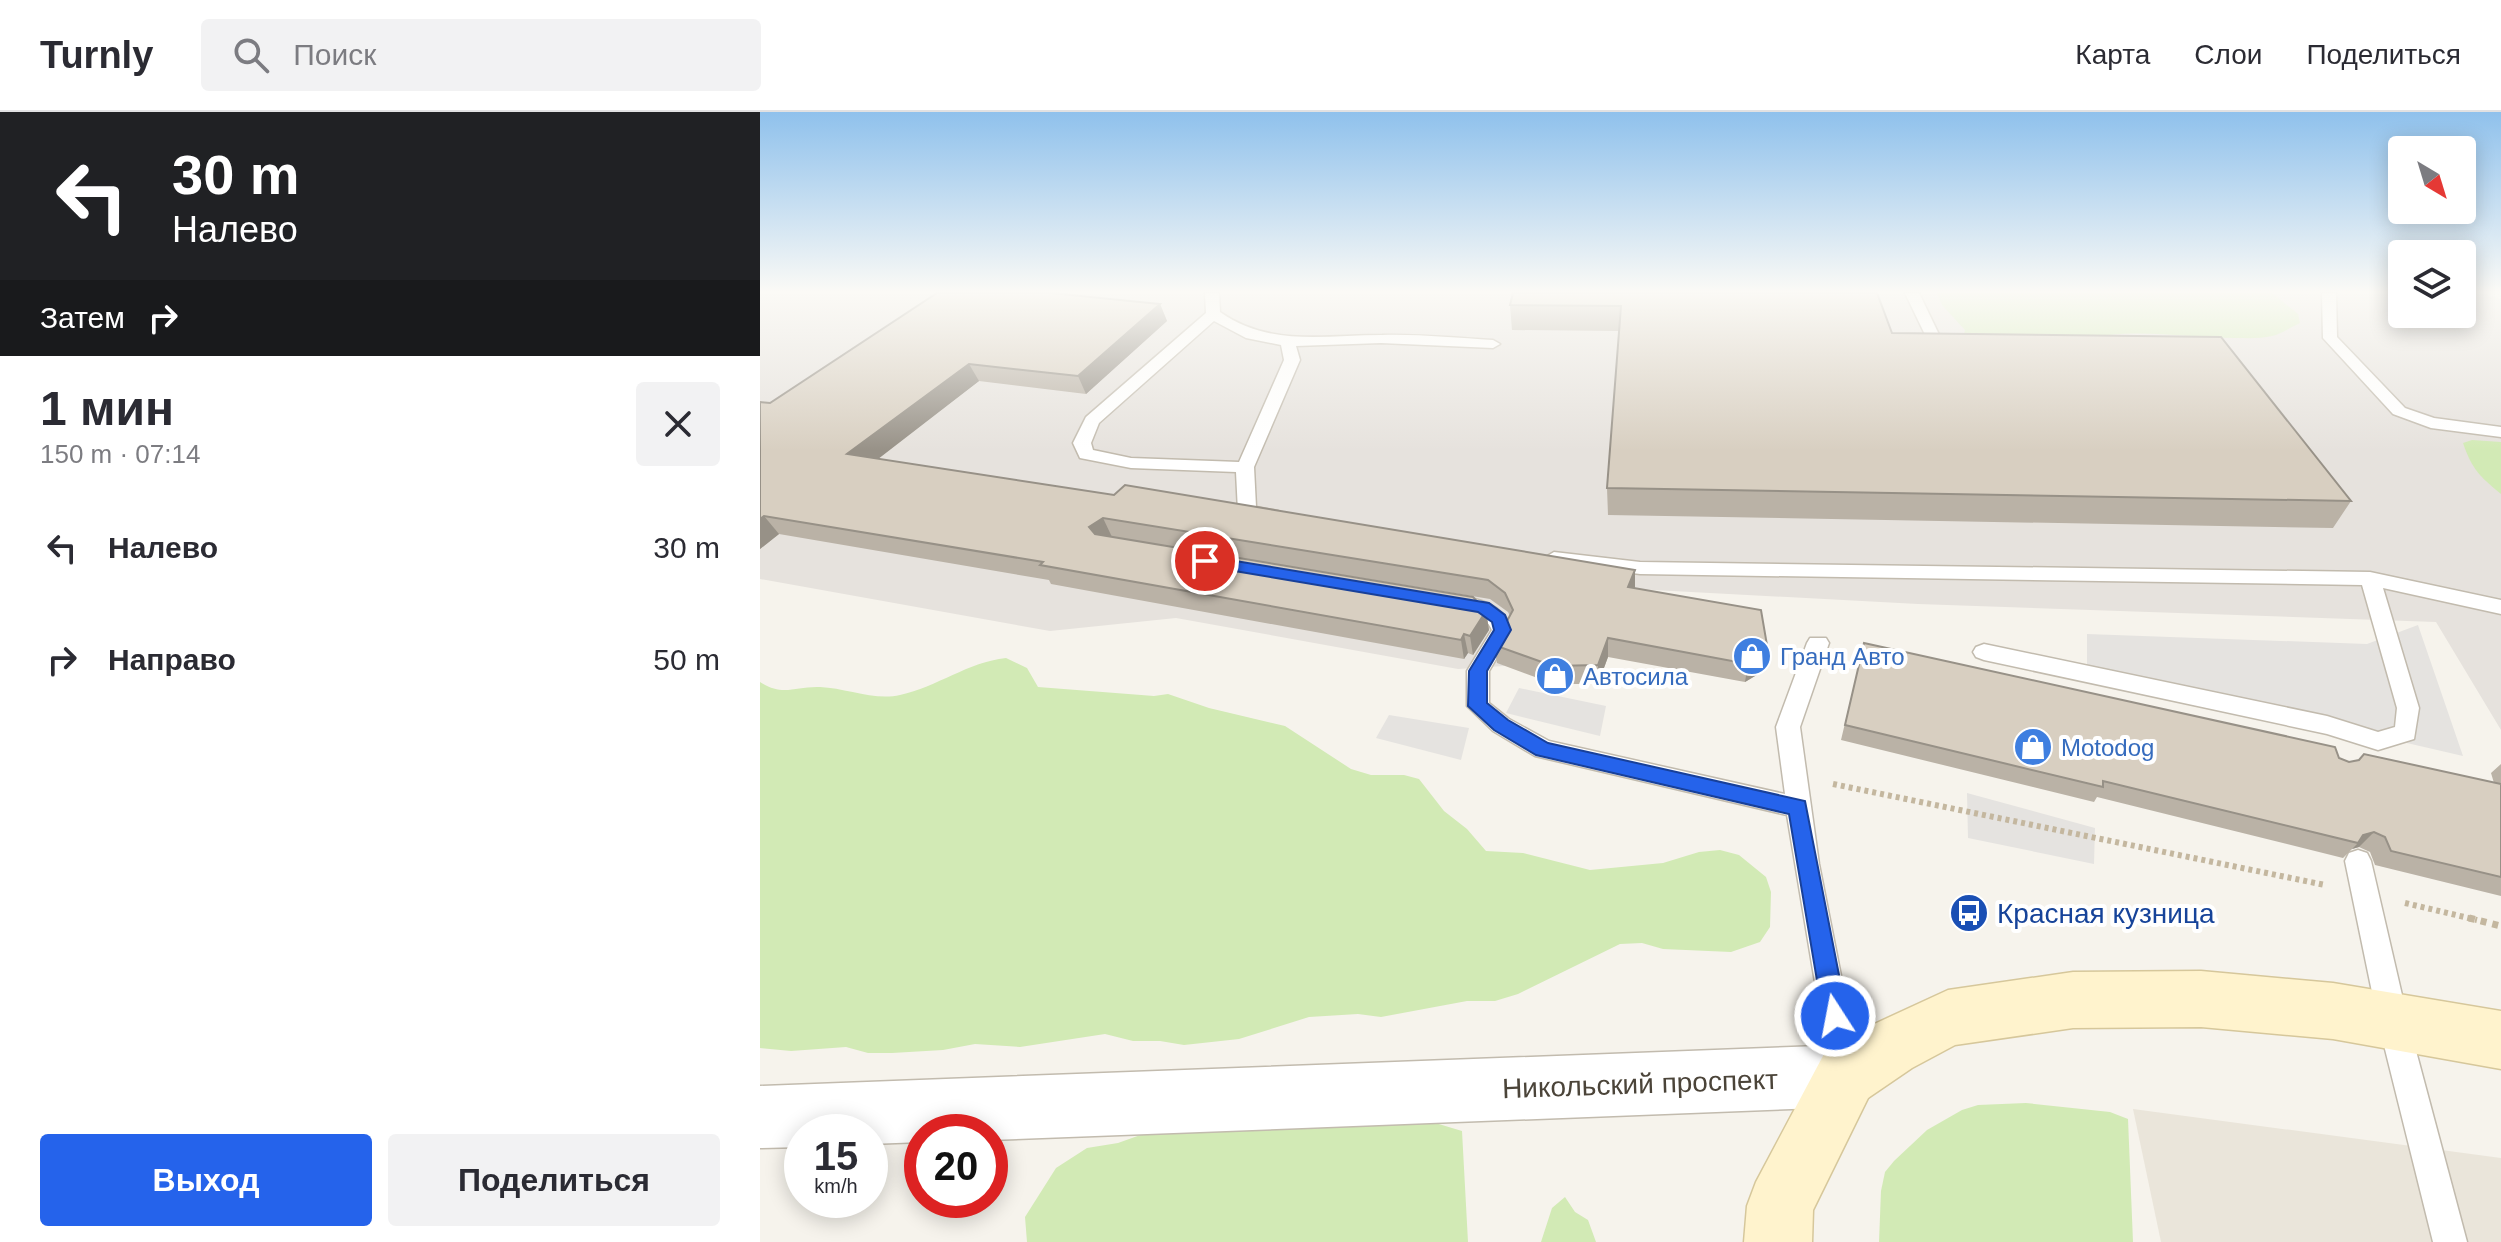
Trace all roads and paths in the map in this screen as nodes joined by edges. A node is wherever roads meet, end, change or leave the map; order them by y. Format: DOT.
graph roads {
  1 [pos="1177,346"];
  2 [pos="1289,346"];
  3 [pos="2337,346"];
  4 [pos="2501,432"];
  5 [pos="1245,467"];
  6 [pos="1291,518"];
  7 [pos="1531,555"];
  8 [pos="2370,579"];
  9 [pos="1437,599"];
  10 [pos="2501,607"];
  11 [pos="1818,643"];
  12 [pos="1984,652"];
  13 [pos="2327,725"];
  14 [pos="2333,752"];
  15 [pos="1794,776"];
  16 [pos="1798,807"];
  17 [pos="2358,861"];
  18 [pos="2366,893"];
  19 [pos="2501,926"];
  20 [pos="2393,1021"];
  21 [pos="2501,1040"];
  22 [pos="1846,1076"];
  23 [pos="760,1117"];
  24 [pos="1778,1242"];
  25 [pos="2450,1242"];
  1 -- 5 [label="lane"];
  2 -- 5 [label="lane"];
  3 -- 4 [label="lane"];
  5 -- 6 [label="lane"];
  7 -- 8 [label="lane"];
  8 -- 10 [label="lane"];
  8 -- 13 [label="lane"];
  9 -- 16 [label="lane"];
  11 -- 15 [label="lane"];
  12 -- 13 [label="lane"];
  13 -- 14 [label="lane"];
  15 -- 16 [label="lane"];
  15 -- 18 [label="path"];
  16 -- 22 [label="lane"];
  17 -- 18 [label="lane"];
  18 -- 19 [label="path"];
  18 -- 20 [label="lane"];
  20 -- 21 [label="main road"];
  20 -- 22 [label="main road"];
  20 -- 25 [label="lane"];
  22 -- 23 [label="street, Никольский проспект"];
  22 -- 24 [label="main road"];
}
